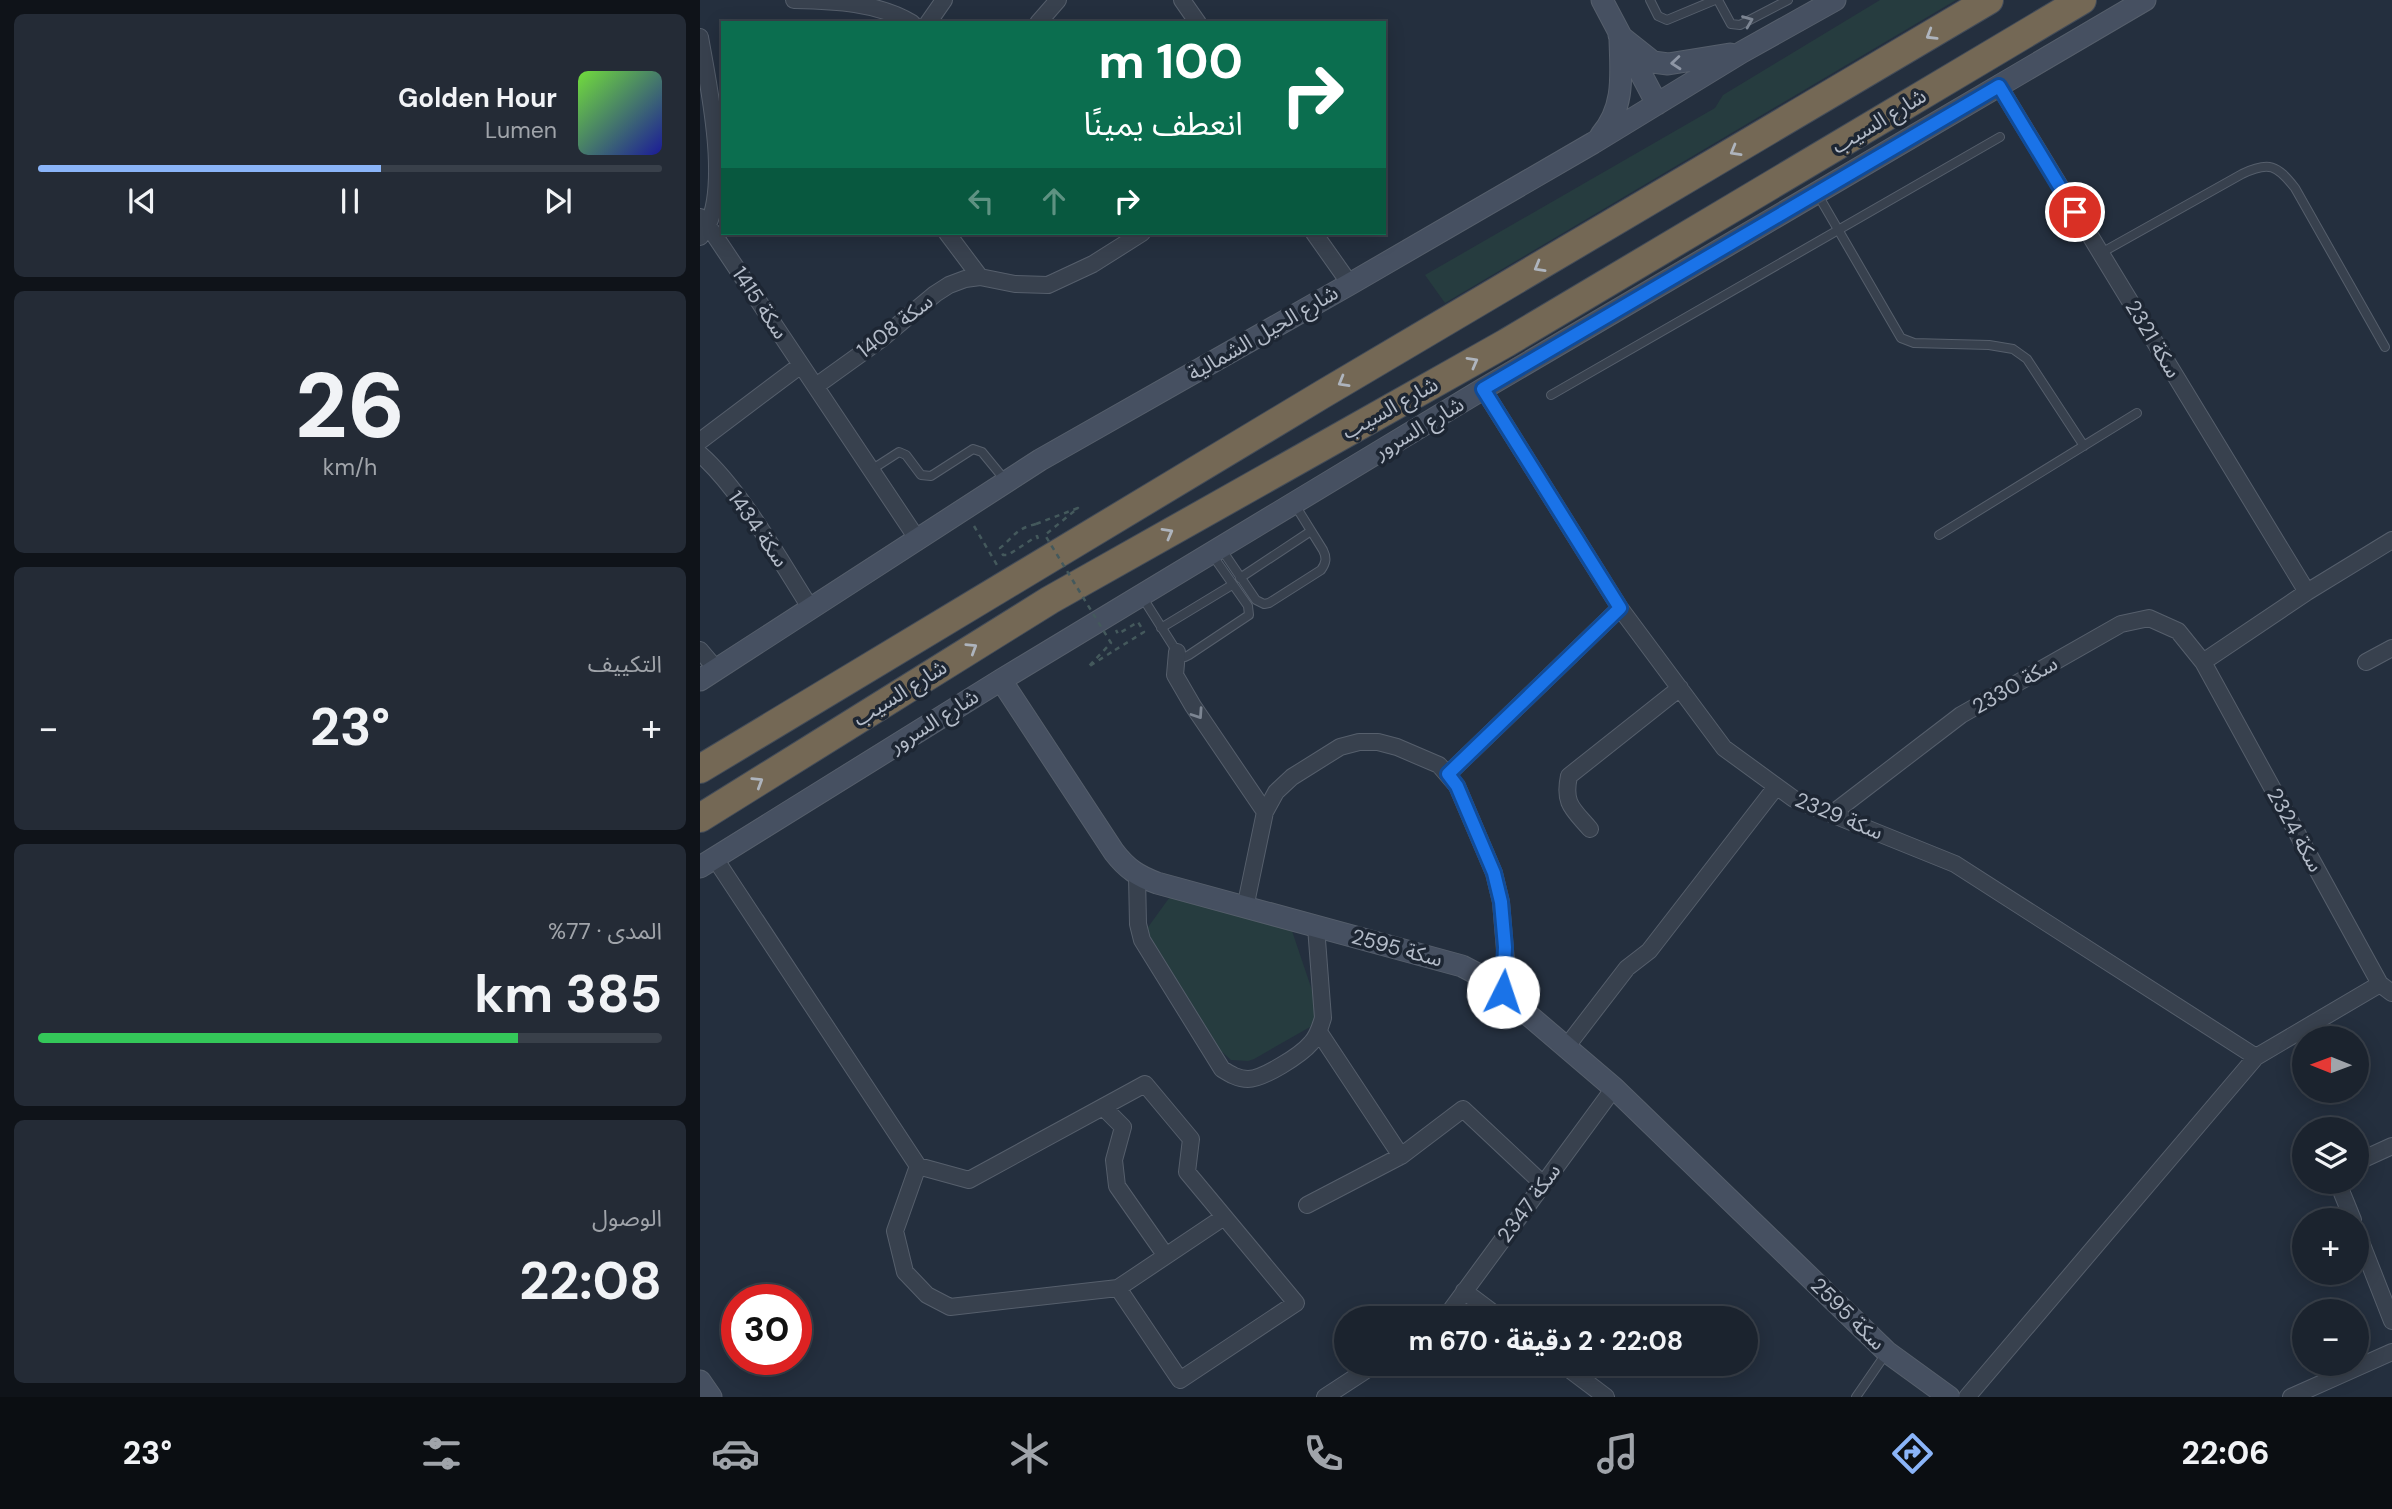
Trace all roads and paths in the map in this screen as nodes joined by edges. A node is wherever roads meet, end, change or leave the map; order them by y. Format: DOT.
graph roads {
  1 [pos="794,0"];
  2 [pos="944,0"];
  3 [pos="1058,0"];
  4 [pos="1182,0"];
  5 [pos="1602,0"];
  6 [pos="1650,0"];
  7 [pos="1717,0"];
  8 [pos="1788,0"];
  9 [pos="1835,0"];
  10 [pos="1989,0"];
  11 [pos="2082,0"];
  12 [pos="2145,0"];
  13 [pos="878,5"];
  14 [pos="909,21"];
  15 [pos="930,21"];
  16 [pos="1040,21"];
  17 [pos="1197,21"];
  18 [pos="1619,35"];
  19 [pos="700,37"];
  20 [pos="1742,52"];
  21 [pos="1999,86"];
  22 [pos="716,95"];
  23 [pos="1657,104"];
  24 [pos="2000,137"];
  25 [pos="1593,143"];
  26 [pos="1816,193"];
  27 [pos="703,227"];
  28 [pos="1839,229"];
  29 [pos="948,235"];
  30 [pos="1315,235"];
  31 [pos="1120,239"];
  32 [pos="2101,253"];
  33 [pos="980,277"];
  34 [pos="1350,284"];
  35 [pos="2385,347"];
  36 [pos="802,365"];
  37 [pos="816,386"];
  38 [pos="1483,389"];
  39 [pos="1550,395"];
  40 [pos="2137,413"];
  41 [pos="700,442"];
  42 [pos="2084,446"];
  43 [pos="700,454"];
  44 [pos="871,470"];
  45 [pos="1007,482"];
  46 [pos="1294,503"];
  47 [pos="965,509"];
  48 [pos="1311,531"];
  49 [pos="1939,535"];
  50 [pos="918,540"];
  51 [pos="2392,540"];
  52 [pos="1215,550"];
  53 [pos="1240,578"];
  54 [pos="1232,585"];
  55 [pos="2307,593"];
  56 [pos="1141,596"];
  57 [pos="1620,608"];
  58 [pos="811,609"];
  59 [pos="1107,616"];
  60 [pos="1161,628"];
  61 [pos="2392,648"];
  62 [pos="700,650"];
  63 [pos="1177,652"];
  64 [pos="2203,662"];
  65 [pos="2366,662"];
  66 [pos="708,675"];
  67 [pos="1001,680"];
  68 [pos="1680,688"];
  69 [pos="700,769"];
  70 [pos="1448,774"];
  71 [pos="1776,787"];
  72 [pos="1265,812"];
  73 [pos="1833,813"];
  74 [pos="700,818"];
  75 [pos="1590,829"];
  76 [pos="707,862"];
  77 [pos="1137,876"];
  78 [pos="1245,908"];
  79 [pos="1316,927"];
  80 [pos="2386,989"];
  81 [pos="1503,992"];
  82 [pos="1319,1032"];
  83 [pos="1567,1046"];
  84 [pos="2256,1057"];
  85 [pos="1614,1088"];
  86 [pos="1102,1107"];
  87 [pos="2392,1146"];
  88 [pos="1401,1156"];
  89 [pos="2369,1157"];
  90 [pos="918,1166"];
  91 [pos="1543,1184"];
  92 [pos="1307,1205"];
  93 [pos="1224,1216"];
  94 [pos="1166,1256"];
  95 [pos="2369,1263"];
  96 [pos="1118,1288"];
  97 [pos="1464,1291"];
  98 [pos="1453,1306"];
  99 [pos="1484,1306"];
  100 [pos="2392,1321"];
  101 [pos="1887,1352"];
  102 [pos="2392,1352"];
  103 [pos="1357,1376"];
  104 [pos="1578,1376"];
  105 [pos="700,1381"];
  106 [pos="711,1397"];
  107 [pos="1325,1397"];
  108 [pos="1606,1397"];
  109 [pos="1856,1397"];
  110 [pos="1949,1397"];
  111 [pos="1967,1397"];
  112 [pos="2291,1397"];
  1 -- 13 [label="street"];
  2 -- 15 [label="street"];
  3 -- 16 [label="street"];
  4 -- 17 [label="street"];
  5 -- 18 [label="street"];
  6 -- 7 [label="lane"];
  7 -- 8 [label="lane, one-way"];
  9 -- 20 [label="street, شارع الحيل الشمالية"];
  10 -- 69 [label="highway, شارع السيب, one-way"];
  74 -- 11 [label="highway, شارع السيب, one-way"];
  12 -- 21 [label="street, شارع السرور"];
  13 -- 14 [label="street"];
  20 -- 18 [label="street, one-way"];
  18 -- 23 [label="street"];
  18 -- 25 [label="street"];
  19 -- 22 [label="street, سكة 1415"];
  20 -- 23 [label="street, شارع الحيل الشمالية"];
  21 -- 26 [label="street, شارع السرور"];
  21 -- 32 [label="street, سكة 2321"];
  22 -- 27 [label="street, سكة 1415"];
  23 -- 25 [label="street, شارع الحيل الشمالية"];
  24 -- 28 [label="lane"];
  25 -- 34 [label="street, شارع الحيل الشمالية"];
  26 -- 28 [label="lane"];
  26 -- 38 [label="street, شارع السرور"];
  27 -- 36 [label="street, سكة 1415"];
  28 -- 39 [label="lane"];
  28 -- 42 [label="lane"];
  29 -- 33 [label="street"];
  30 -- 34 [label="street"];
  31 -- 33 [label="street, سكة 1408"];
  32 -- 35 [label="lane"];
  32 -- 55 [label="street, سكة 2321"];
  33 -- 37 [label="street, سكة 1408"];
  34 -- 45 [label="street, شارع الحيل الشمالية"];
  36 -- 37 [label="street, سكة 1415"];
  36 -- 41 [label="street"];
  37 -- 44 [label="street, سكة 1415"];
  38 -- 46 [label="street, شارع السرور"];
  38 -- 57 [label="street, سكة 2329"];
  40 -- 42 [label="lane"];
  42 -- 49 [label="lane"];
  43 -- 58 [label="street, سكة 1434"];
  44 -- 45 [label="lane"];
  44 -- 50 [label="street, سكة 1415"];
  45 -- 47 [label="street, شارع الحيل الشمالية"];
  46 -- 48 [label="lane"];
  46 -- 52 [label="street, شارع السرور"];
  47 -- 50 [label="street, شارع الحيل الشمالية"];
  47 -- 59 [label="path, bridge"];
  48 -- 53 [label="lane"];
  48 -- 53 [label="lane"];
  50 -- 58 [label="street, شارع الحيل الشمالية"];
  51 -- 55 [label="street"];
  52 -- 53 [label="lane"];
  52 -- 54 [label="lane"];
  52 -- 56 [label="street, شارع السرور"];
  54 -- 60 [label="lane"];
  54 -- 63 [label="lane"];
  55 -- 64 [label="street"];
  56 -- 59 [label="street, شارع السرور"];
  56 -- 60 [label="lane"];
  57 -- 68 [label="street, سكة 2329"];
  57 -- 70 [label="street"];
  58 -- 66 [label="street, شارع الحيل الشمالية"];
  59 -- 67 [label="street, شارع السرور"];
  60 -- 63 [label="lane"];
  61 -- 65 [label="street"];
  62 -- 66 [label="street"];
  63 -- 72 [label="street, one-way"];
  64 -- 73 [label="street, سكة 2330"];
  64 -- 80 [label="street, سكة 2324"];
  67 -- 76 [label="street, شارع السرور"];
  67 -- 77 [label="street"];
  68 -- 71 [label="street, سكة 2329"];
  68 -- 75 [label="street"];
  70 -- 72 [label="street"];
  70 -- 81 [label="street"];
  71 -- 73 [label="street, سكة 2329"];
  71 -- 83 [label="street"];
  72 -- 78 [label="street"];
  73 -- 84 [label="street, سكة 2329"];
  76 -- 90 [label="street"];
  77 -- 78 [label="street, سكة 2595"];
  77 -- 82 [label="street"];
  78 -- 79 [label="street, سكة 2595"];
  79 -- 81 [label="street, سكة 2595"];
  79 -- 82 [label="street"];
  80 -- 84 [label="street"];
  81 -- 83 [label="street, سكة 2595"];
  82 -- 88 [label="street"];
  83 -- 85 [label="street, سكة 2595"];
  84 -- 111 [label="street"];
  85 -- 91 [label="street, سكة 2347"];
  85 -- 101 [label="street, سكة 2595"];
  86 -- 90 [label="street"];
  86 -- 93 [label="street"];
  86 -- 94 [label="street"];
  87 -- 89 [label="street"];
  88 -- 91 [label="street"];
  88 -- 92 [label="street"];
  90 -- 96 [label="street"];
  91 -- 97 [label="street, سكة 2347"];
  93 -- 94 [label="street"];
  93 -- 96 [label="street"];
  94 -- 96 [label="street"];
  95 -- 100 [label="street"];
  97 -- 98 [label="street, سكة 2347"];
  97 -- 99 [label="street"];
  101 -- 109 [label="lane"];
  101 -- 110 [label="street, سكة 2595"];
  102 -- 112 [label="street"];
  103 -- 107 [label="street"];
  104 -- 108 [label="street"];
  105 -- 106 [label="street"];
}
